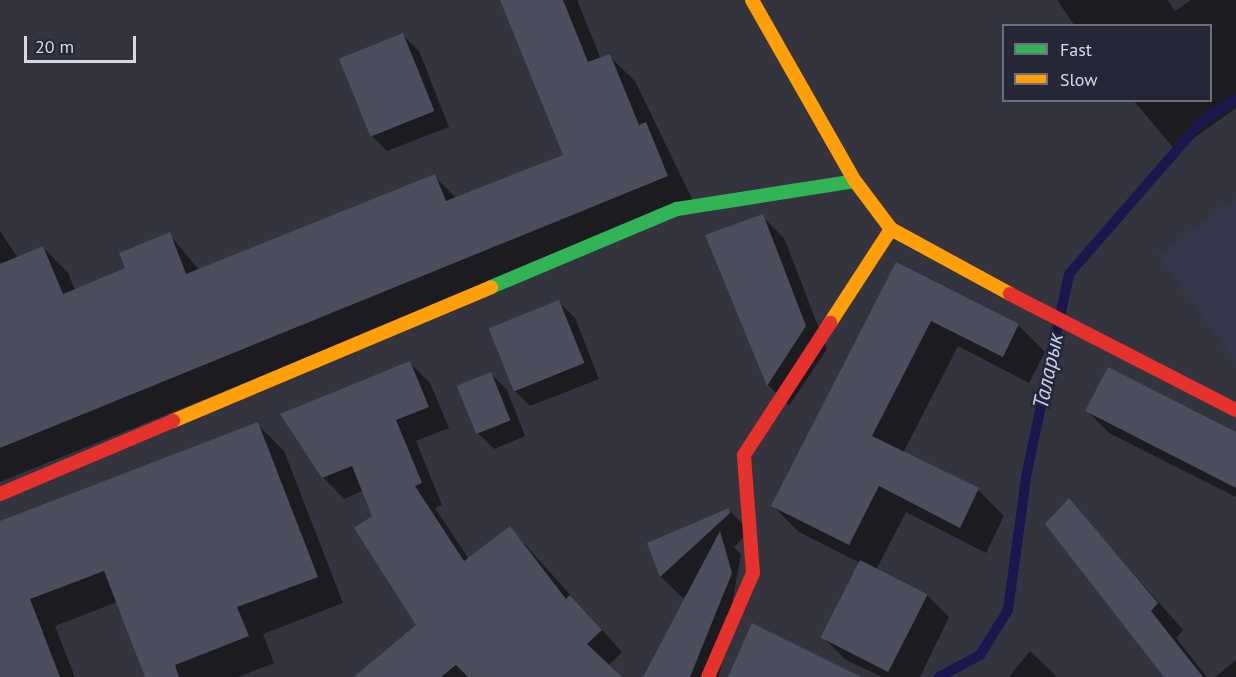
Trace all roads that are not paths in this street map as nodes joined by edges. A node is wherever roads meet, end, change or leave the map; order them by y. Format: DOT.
graph roads {
  1 [pos="752,0"];
  2 [pos="855,182"];
  3 [pos="891,229"];
  4 [pos="1236,411"];
  5 [pos="0,494"];
  6 [pos="708,677"];
  1 -- 2 [label="street"];
  2 -- 3 [label="street"];
  2 -- 5 [label="street"];
  3 -- 4 [label="street"];
  3 -- 6 [label="street"];
}
